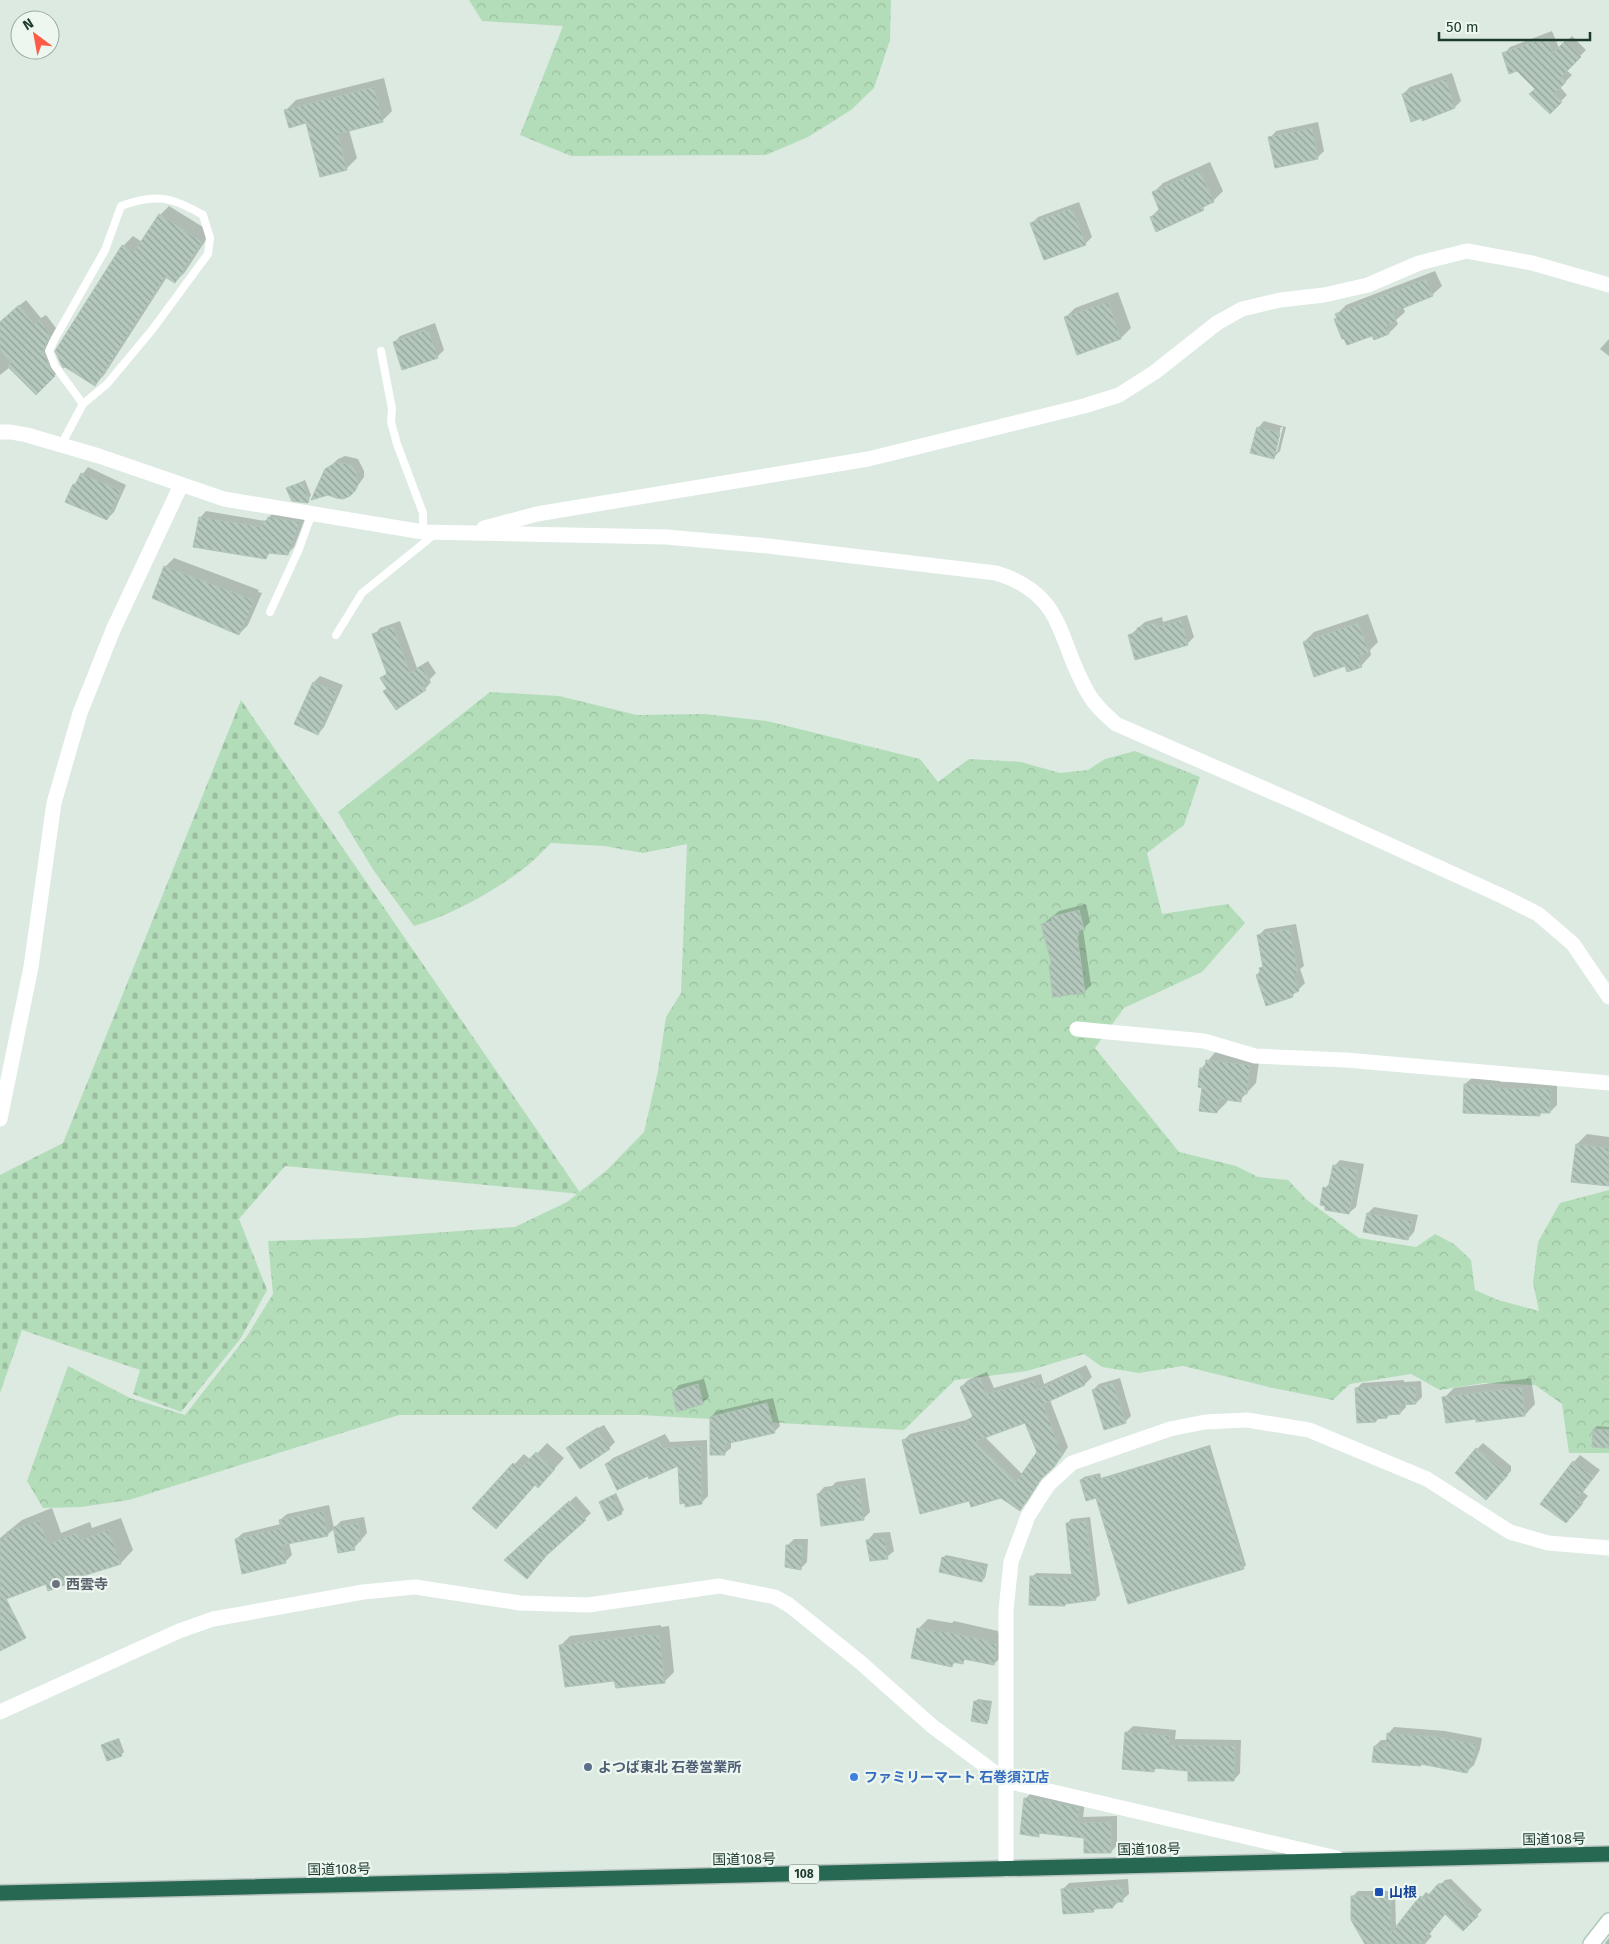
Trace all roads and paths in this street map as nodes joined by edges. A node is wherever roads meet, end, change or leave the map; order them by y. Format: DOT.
graph roads {
  1 [pos="1609,285"];
  2 [pos="381,351"];
  3 [pos="83,404"];
  4 [pos="0,432"];
  5 [pos="61,445"];
  6 [pos="181,485"];
  7 [pos="312,513"];
  8 [pos="430,532"];
  9 [pos="465,533"];
  10 [pos="270,612"];
  11 [pos="336,635"];
  12 [pos="1609,997"];
  13 [pos="1078,1029"];
  14 [pos="1609,1083"];
  15 [pos="0,1119"];
  16 [pos="1609,1548"];
  17 [pos="0,1712"];
  18 [pos="1006,1781"];
  19 [pos="1609,1854"];
  20 [pos="1346,1861"];
  21 [pos="1006,1869"];
  22 [pos="0,1893"];
  23 [pos="1609,1921"];
  24 [pos="1591,1944"];
  1 -- 9 [label="street"];
  2 -- 8 [label="lane"];
  3 -- 3 [label="lane"];
  3 -- 5 [label="lane"];
  4 -- 5 [label="street"];
  5 -- 6 [label="street"];
  6 -- 7 [label="street"];
  6 -- 15 [label="street"];
  7 -- 8 [label="street"];
  7 -- 10 [label="lane"];
  8 -- 9 [label="street"];
  8 -- 11 [label="lane"];
  9 -- 12 [label="street"];
  13 -- 14 [label="street"];
  16 -- 18 [label="street"];
  17 -- 18 [label="street"];
  18 -- 20 [label="street"];
  18 -- 21 [label="street"];
  19 -- 20 [label="highway, 国道108号 / 108"];
  20 -- 21 [label="highway, 国道108号 / 108"];
  21 -- 22 [label="highway, 国道108号 / 108"];
  23 -- 24 [label="street"];
}
